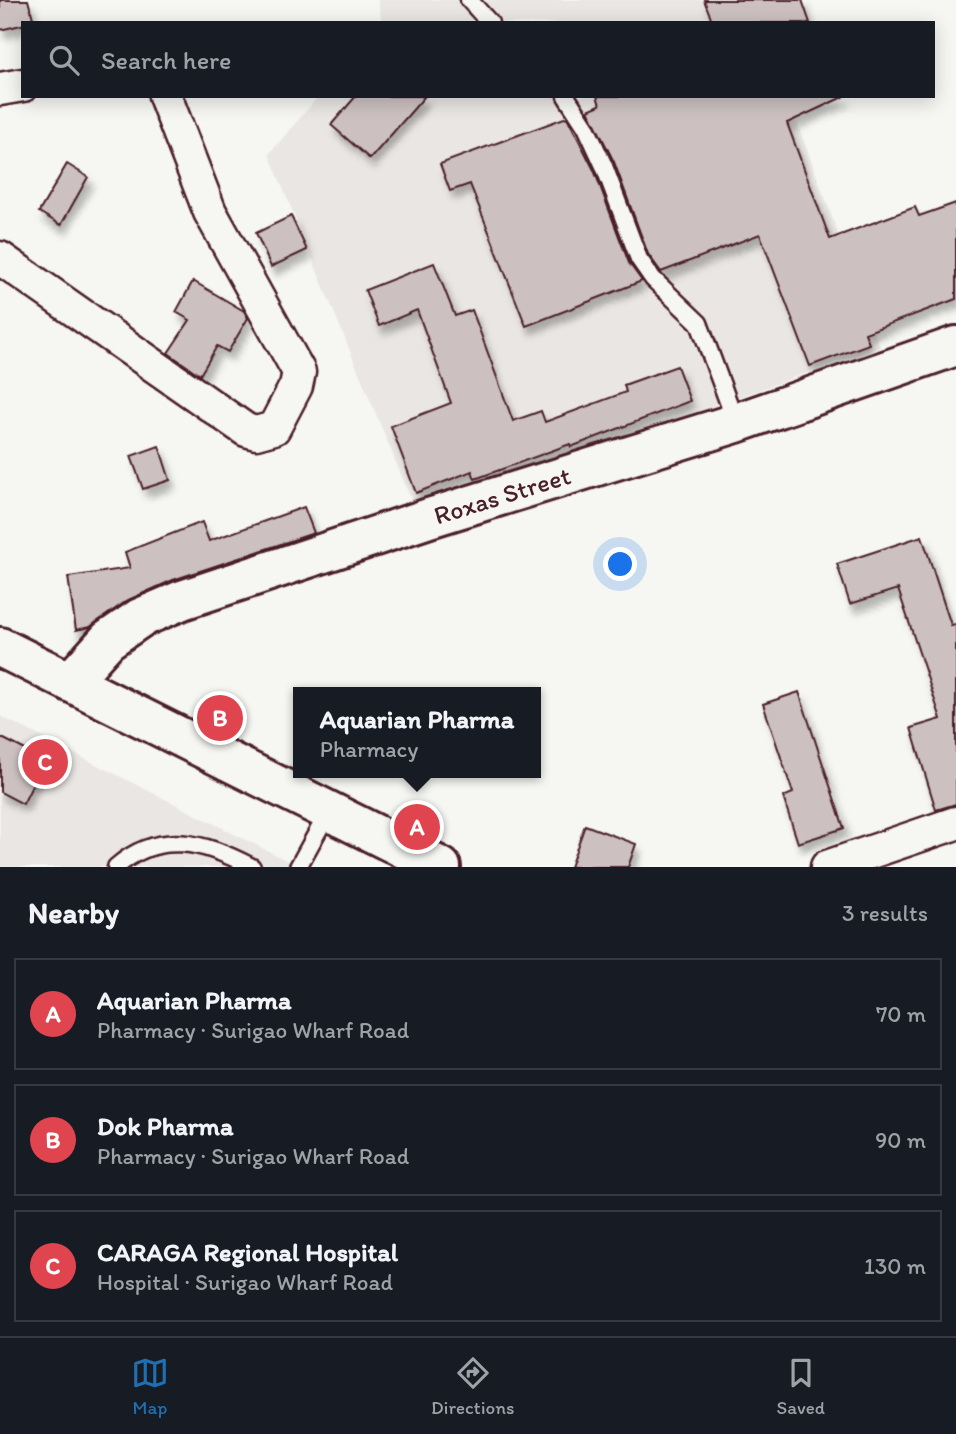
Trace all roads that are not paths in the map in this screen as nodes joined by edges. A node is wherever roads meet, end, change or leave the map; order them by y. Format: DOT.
graph roads {
  1 [pos="469,0"];
  2 [pos="488,21"];
  3 [pos="21,85"];
  4 [pos="0,89"];
  5 [pos="166,98"];
  6 [pos="567,98"];
  7 [pos="0,258"];
  8 [pos="956,346"];
  9 [pos="736,423"];
  10 [pos="0,647"];
  11 [pos="70,682"];
  12 [pos="329,811"];
  13 [pos="956,823"];
  14 [pos="116,867"];
  15 [pos="252,867"];
  16 [pos="299,867"];
  17 [pos="441,867"];
  18 [pos="827,867"];
  1 -- 2 [label="lane"];
  3 -- 4 [label="street"];
  5 -- 7 [label="street"];
  6 -- 9 [label="lane"];
  8 -- 9 [label="street, Roxas Street"];
  9 -- 11 [label="street, Roxas Street"];
  10 -- 11 [label="street"];
  11 -- 12 [label="street"];
  12 -- 16 [label="lane"];
  12 -- 17 [label="street"];
  13 -- 18 [label="street"];
  14 -- 15 [label="lane"];
}
